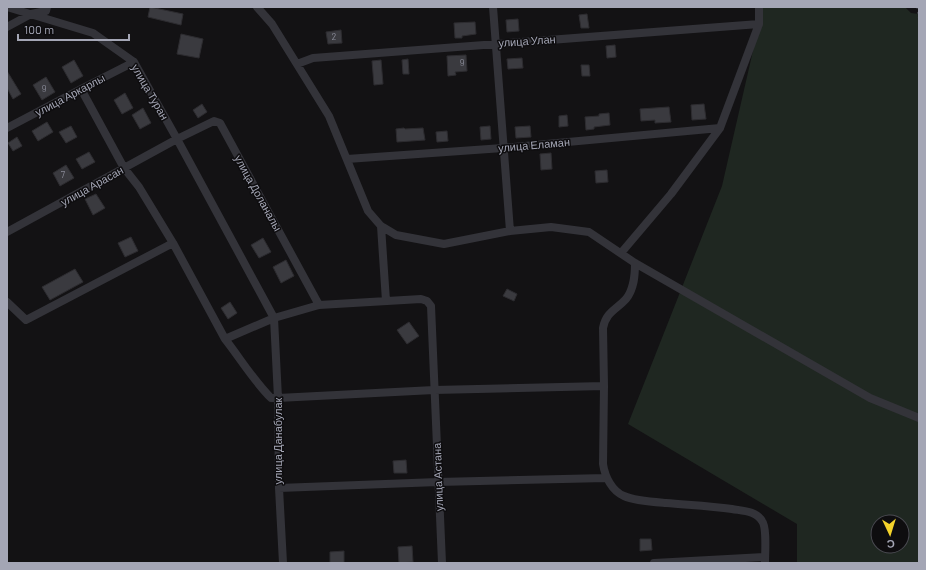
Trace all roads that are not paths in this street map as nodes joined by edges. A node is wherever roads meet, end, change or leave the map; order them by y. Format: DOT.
graph roads {
  1 [pos="7,7"];
  2 [pos="47,7"];
  3 [pos="257,7"];
  4 [pos="493,7"];
  5 [pos="759,7"];
  6 [pos="31,14"];
  7 [pos="759,24"];
  8 [pos="7,27"];
  9 [pos="495,44"];
  10 [pos="134,62"];
  11 [pos="297,64"];
  12 [pos="81,89"];
  13 [pos="7,128"];
  14 [pos="720,128"];
  15 [pos="177,139"];
  16 [pos="503,148"];
  17 [pos="347,159"];
  18 [pos="124,168"];
  19 [pos="381,226"];
  20 [pos="510,231"];
  21 [pos="7,232"];
  22 [pos="173,243"];
  23 [pos="621,253"];
  24 [pos="635,263"];
  25 [pos="386,301"];
  26 [pos="7,302"];
  27 [pos="319,305"];
  28 [pos="274,318"];
  29 [pos="225,339"];
  30 [pos="604,386"];
  31 [pos="434,390"];
  32 [pos="278,398"];
  33 [pos="919,418"];
  34 [pos="606,478"];
  35 [pos="438,482"];
  36 [pos="279,488"];
  37 [pos="765,560"];
  38 [pos="282,563"];
  39 [pos="442,563"];
  40 [pos="654,563"];
  1 -- 6 [label="street, улица Туран"];
  2 -- 6 [label="street"];
  3 -- 11 [label="street"];
  4 -- 9 [label="street"];
  5 -- 7 [label="street"];
  6 -- 8 [label="street"];
  6 -- 10 [label="street, улица Туран"];
  7 -- 9 [label="street, улица Улан"];
  7 -- 14 [label="street"];
  9 -- 11 [label="street, улица Улан"];
  9 -- 16 [label="street"];
  10 -- 12 [label="street, улица Аркарлы"];
  10 -- 15 [label="street, улица Туран"];
  11 -- 17 [label="street"];
  12 -- 13 [label="street, улица Аркарлы"];
  12 -- 18 [label="street"];
  14 -- 16 [label="street, улица Еламан"];
  14 -- 23 [label="street"];
  15 -- 18 [label="street, улица Арасан"];
  15 -- 27 [label="street, улица Доланалы"];
  15 -- 28 [label="street, улица Туран"];
  16 -- 17 [label="street, улица Еламан"];
  16 -- 20 [label="street"];
  17 -- 19 [label="street"];
  18 -- 21 [label="street, улица Арасан"];
  18 -- 22 [label="street"];
  19 -- 20 [label="street"];
  19 -- 25 [label="street"];
  20 -- 23 [label="street"];
  22 -- 26 [label="street"];
  22 -- 29 [label="street"];
  23 -- 24 [label="street"];
  24 -- 30 [label="street"];
  24 -- 33 [label="street"];
  25 -- 27 [label="street"];
  25 -- 31 [label="street, улица Астана"];
  27 -- 28 [label="street"];
  28 -- 29 [label="street"];
  28 -- 32 [label="street, улица Данабулак"];
  29 -- 32 [label="street"];
  30 -- 31 [label="street"];
  30 -- 34 [label="street"];
  31 -- 32 [label="street"];
  31 -- 35 [label="street, улица Астана"];
  32 -- 36 [label="street, улица Данабулак"];
  34 -- 35 [label="street"];
  34 -- 37 [label="street"];
  35 -- 36 [label="street"];
  35 -- 39 [label="street, улица Астана"];
  36 -- 38 [label="street, улица Данабулак"];
  37 -- 40 [label="street"];
}
